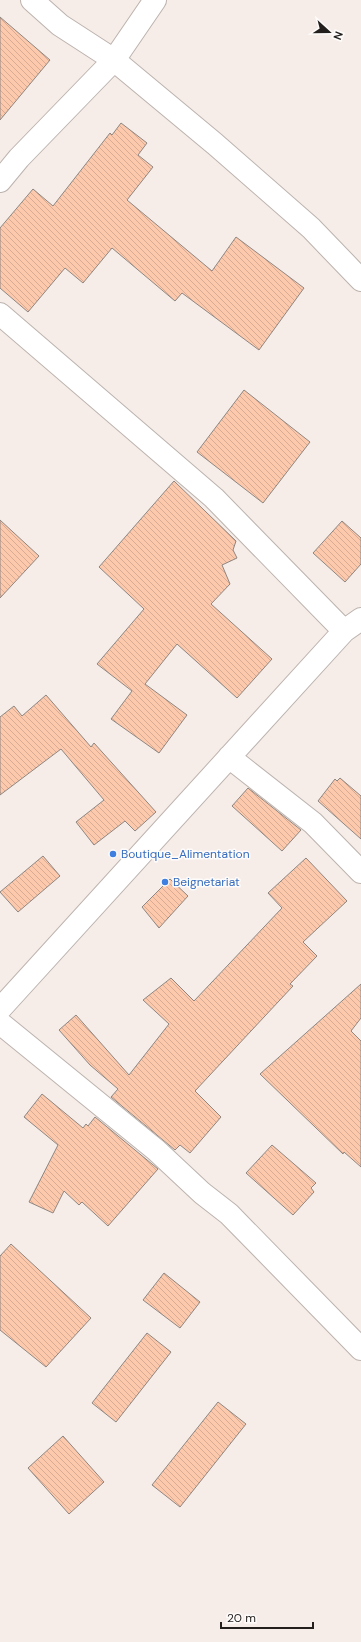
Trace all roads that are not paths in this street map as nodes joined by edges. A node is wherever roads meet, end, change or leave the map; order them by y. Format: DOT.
graph roads {
  1 [pos="32,0"];
  2 [pos="155,0"];
  3 [pos="114,60"];
  4 [pos="0,181"];
  5 [pos="361,280"];
  6 [pos="0,314"];
  7 [pos="353,625"];
  8 [pos="229,757"];
  9 [pos="361,872"];
  10 [pos="0,1009"];
  11 [pos="0,1023"];
  12 [pos="361,1349"];
  1 -- 3 [label="street"];
  2 -- 3 [label="street"];
  3 -- 4 [label="street"];
  3 -- 5 [label="street"];
  6 -- 7 [label="street"];
  7 -- 8 [label="street"];
  8 -- 9 [label="street"];
  8 -- 10 [label="street"];
  11 -- 12 [label="street"];
}
